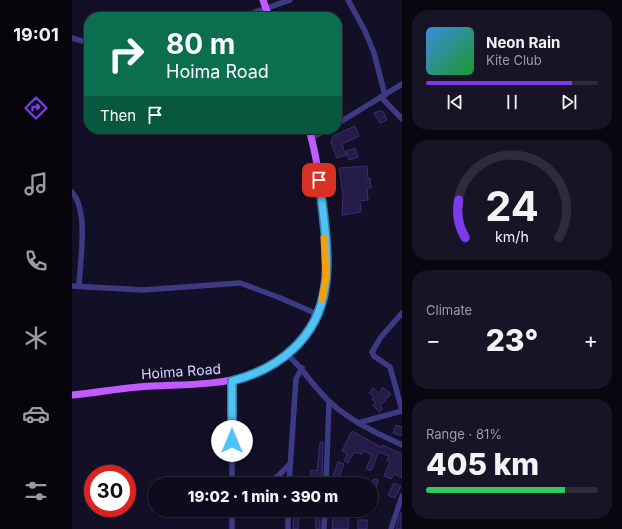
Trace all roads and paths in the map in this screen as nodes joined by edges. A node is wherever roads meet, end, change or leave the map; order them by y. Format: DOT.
graph roads {
  1 [pos="263,0"];
  2 [pos="290,0"];
  3 [pos="348,0"];
  4 [pos="266,8"];
  5 [pos="255,12"];
  6 [pos="267,12"];
  7 [pos="72,38"];
  8 [pos="84,41"];
  9 [pos="402,84"];
  10 [pos="383,96"];
  11 [pos="402,119"];
  12 [pos="342,121"];
  13 [pos="310,134"];
  14 [pos="318,134"];
  15 [pos="311,138"];
  16 [pos="72,192"];
  17 [pos="72,286"];
  18 [pos="79,286"];
  19 [pos="402,313"];
  20 [pos="317,314"];
  21 [pos="288,355"];
  22 [pos="302,368"];
  23 [pos="232,381"];
  24 [pos="72,395"];
  25 [pos="330,402"];
  26 [pos="402,410"];
  27 [pos="358,423"];
  28 [pos="402,445"];
  29 [pos="290,464"];
  30 [pos="232,477"];
  31 [pos="277,477"];
  32 [pos="290,477"];
  33 [pos="326,477"];
  34 [pos="402,496"];
  35 [pos="232,517"];
  36 [pos="288,517"];
  37 [pos="325,517"];
  38 [pos="232,529"];
  39 [pos="288,529"];
  40 [pos="324,529"];
  41 [pos="391,529"];
  1 -- 4 [label="main road"];
  2 -- 4 [label="street"];
  3 -- 10 [label="street"];
  4 -- 5 [label="street"];
  4 -- 6 [label="main road"];
  7 -- 8 [label="street"];
  9 -- 10 [label="street"];
  10 -- 11 [label="street"];
  10 -- 12 [label="street"];
  13 -- 15 [label="main road, Hoima Road"];
  14 -- 15 [label="street"];
  15 -- 20 [label="main road, Hoima Road"];
  16 -- 18 [label="street"];
  17 -- 18 [label="street"];
  18 -- 20 [label="street"];
  19 -- 26 [label="street"];
  20 -- 21 [label="main road, Hoima Road"];
  21 -- 22 [label="street"];
  21 -- 23 [label="main road, Hoima Road"];
  22 -- 25 [label="street"];
  22 -- 29 [label="street"];
  23 -- 24 [label="main road, Hoima Road"];
  23 -- 30 [label="street"];
  25 -- 27 [label="street"];
  25 -- 33 [label="street"];
  26 -- 27 [label="street"];
  27 -- 28 [label="street"];
  29 -- 31 [label="street"];
  29 -- 32 [label="street"];
  34 -- 41 [label="street"];
  35 -- 38 [label="street"];
  36 -- 39 [label="street"];
  37 -- 40 [label="street"];
}
